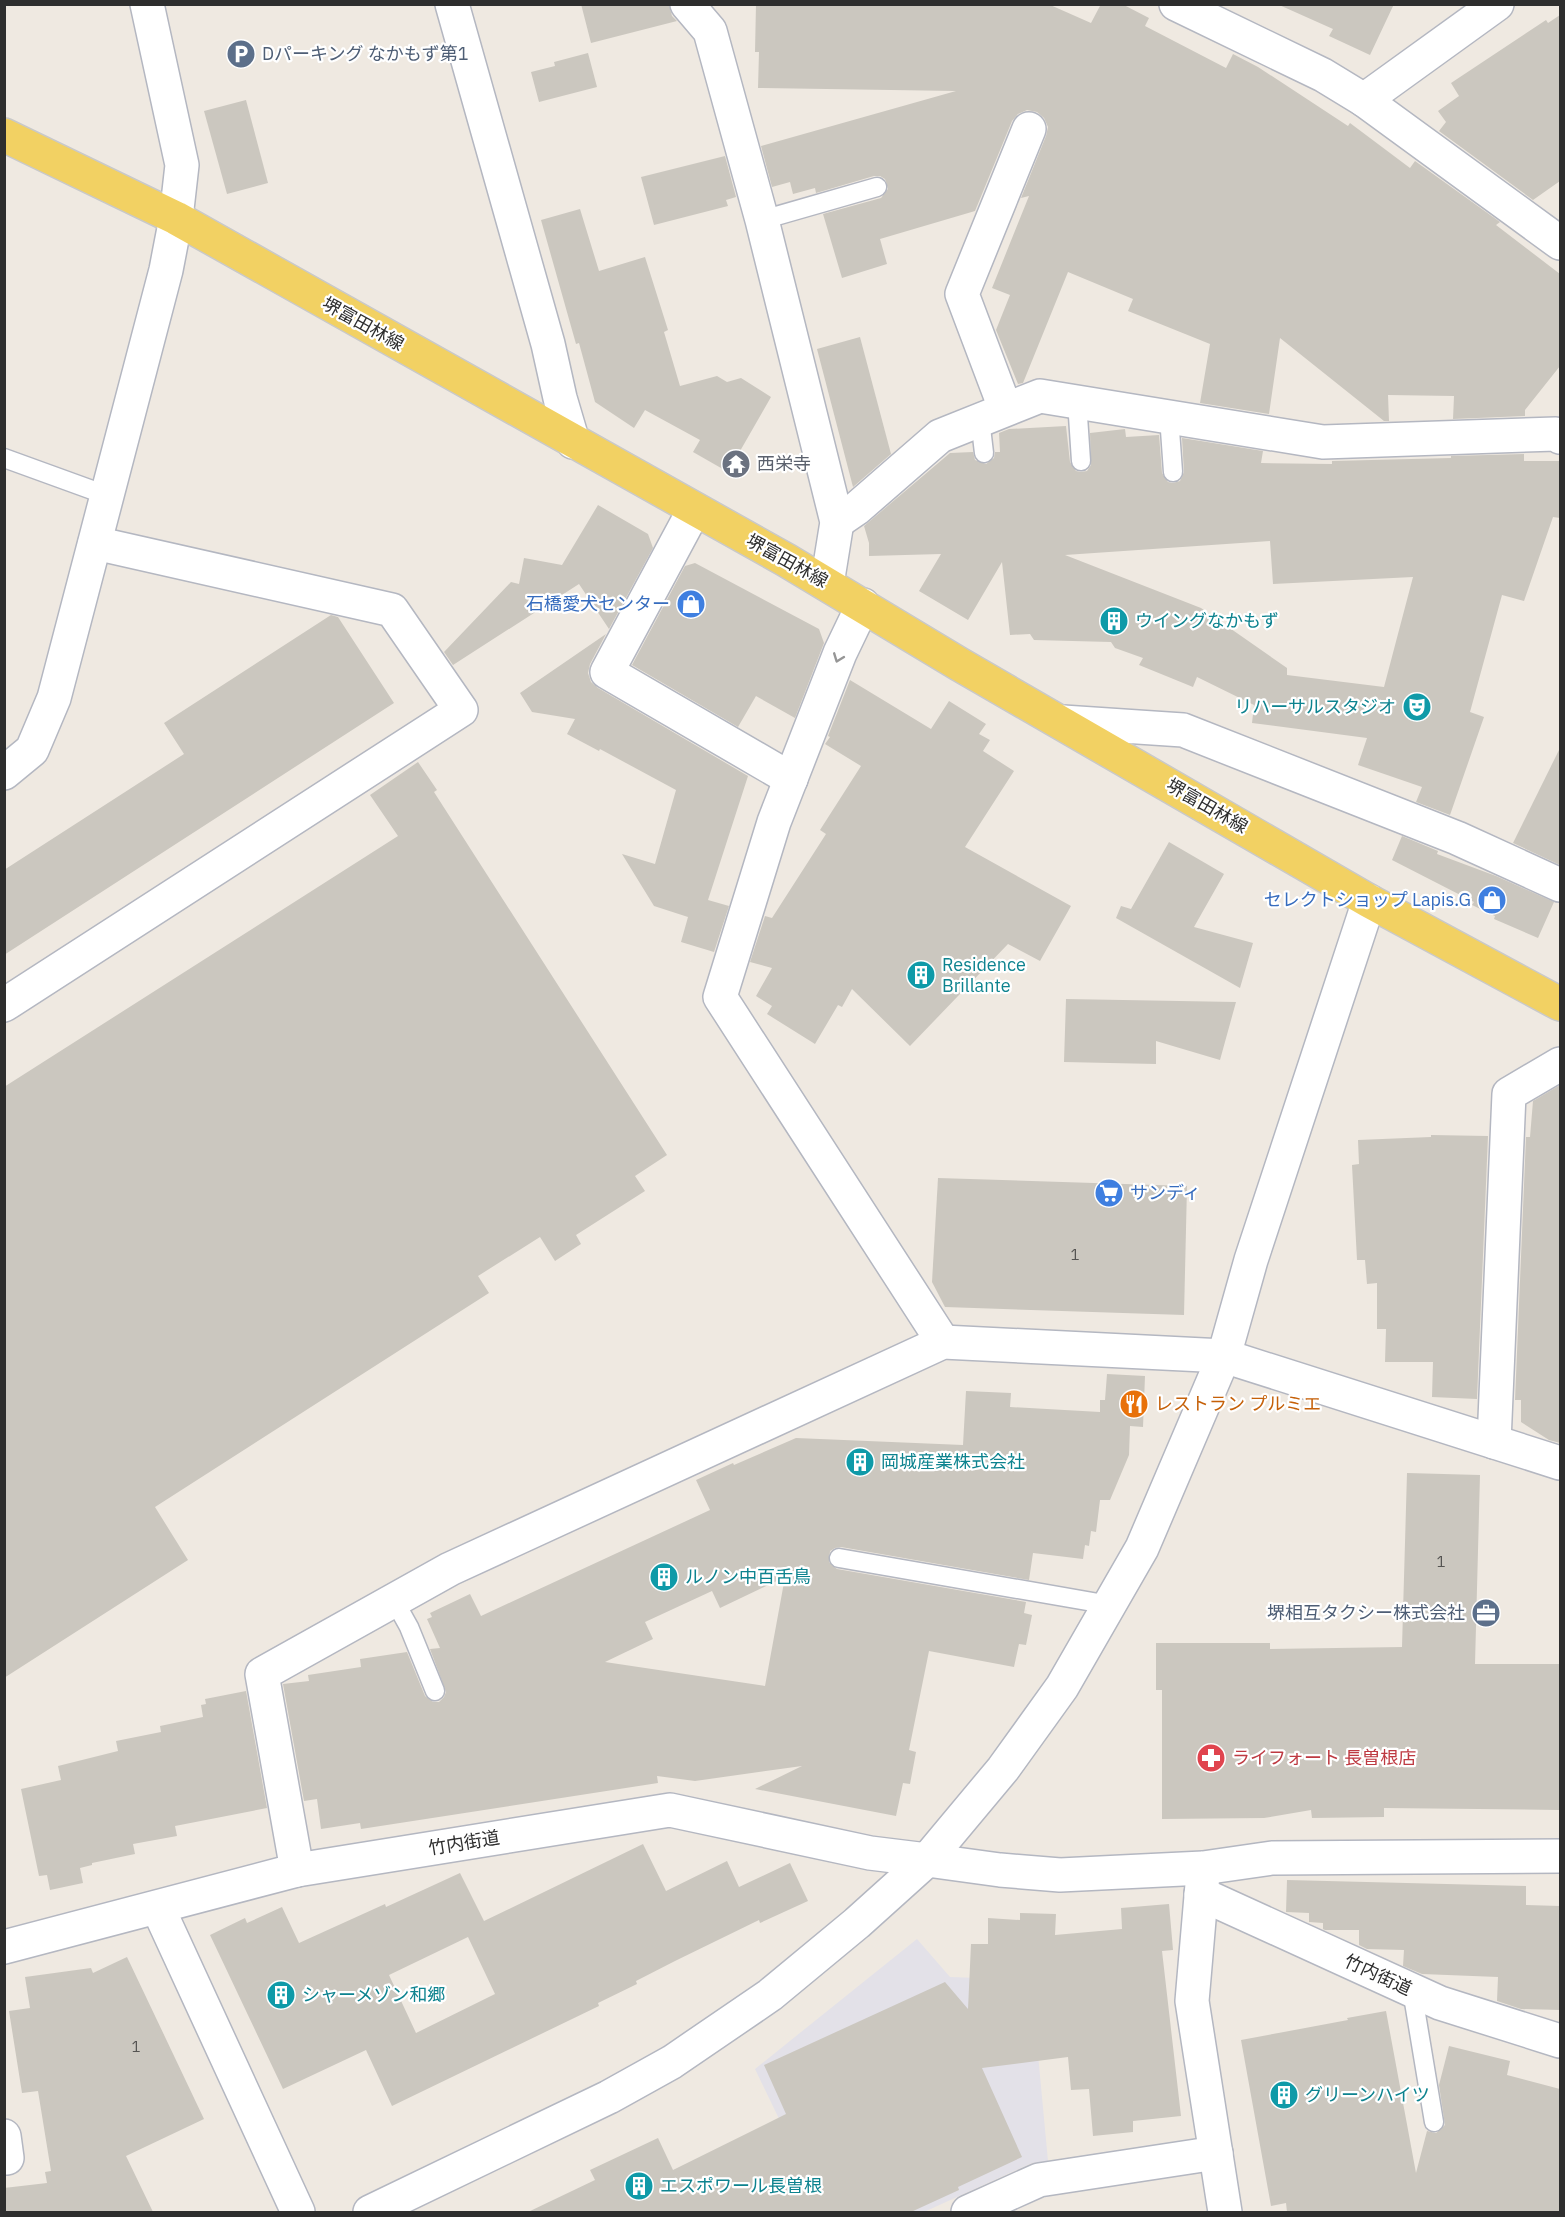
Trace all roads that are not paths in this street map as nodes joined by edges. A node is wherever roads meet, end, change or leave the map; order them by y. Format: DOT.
graph roads {
  1 [pos="147,4"];
  2 [pos="453,4"];
  3 [pos="687,4"];
  4 [pos="1176,4"];
  5 [pos="1497,4"];
  6 [pos="1364,100"];
  7 [pos="1029,129"];
  8 [pos="4,135"];
  9 [pos="878,187"];
  10 [pos="176,218"];
  11 [pos="762,220"];
  12 [pos="1554,228"];
  13 [pos="1077,401"];
  14 [pos="992,414"];
  15 [pos="1169,416"];
  16 [pos="1560,437"];
  17 [pos="573,442"];
  18 [pos="984,453"];
  19 [pos="4,458"];
  20 [pos="1081,461"];
  21 [pos="1173,472"];
  22 [pos="106,495"];
  23 [pos="694,510"];
  24 [pos="837,522"];
  25 [pos="95,543"];
  26 [pos="827,584"];
  27 [pos="863,605"];
  28 [pos="1063,722"];
  29 [pos="4,773"];
  30 [pos="791,779"];
  31 [pos="1560,885"];
  32 [pos="1369,901"];
  33 [pos="1560,1004"];
  34 [pos="4,1005"];
  35 [pos="1560,1064"];
  36 [pos="943,1342"];
  37 [pos="1224,1356"];
  38 [pos="1494,1442"];
  39 [pos="1560,1463"];
  40 [pos="839,1558"];
  41 [pos="394,1600"];
  42 [pos="1110,1605"];
  43 [pos="435,1691"];
  44 [pos="1560,1856"];
  45 [pos="927,1860"];
  46 [pos="297,1869"];
  47 [pos="1202,1881"];
  48 [pos="158,1908"];
  49 [pos="4,1947"];
  50 [pos="1412,1990"];
  51 [pos="1560,2041"];
  52 [pos="1434,2122"];
  53 [pos="4,2136"];
  54 [pos="1216,2153"];
  55 [pos="4,2158"];
  56 [pos="298,2212"];
  57 [pos="370,2212"];
  58 [pos="968,2212"];
  59 [pos="1225,2212"];
  1 -- 10 [label="street"];
  2 -- 17 [label="street"];
  3 -- 11 [label="street"];
  4 -- 6 [label="street"];
  5 -- 6 [label="street"];
  6 -- 12 [label="street"];
  7 -- 14 [label="street"];
  8 -- 10 [label="main road, 堺富田林線"];
  9 -- 11 [label="lane"];
  10 -- 17 [label="main road, 堺富田林線"];
  10 -- 22 [label="street"];
  11 -- 24 [label="street"];
  13 -- 14 [label="street"];
  13 -- 15 [label="street"];
  13 -- 20 [label="lane"];
  14 -- 18 [label="lane"];
  14 -- 24 [label="street"];
  15 -- 16 [label="street"];
  15 -- 21 [label="lane"];
  17 -- 23 [label="main road, 堺富田林線"];
  19 -- 22 [label="lane"];
  22 -- 25 [label="street"];
  23 -- 26 [label="main road, 堺富田林線"];
  23 -- 30 [label="street"];
  24 -- 26 [label="street"];
  25 -- 29 [label="street"];
  25 -- 34 [label="street"];
  26 -- 27 [label="main road, 堺富田林線"];
  27 -- 28 [label="main road, 堺富田林線"];
  27 -- 30 [label="street, one-way"];
  28 -- 31 [label="street"];
  28 -- 32 [label="main road, 堺富田林線"];
  30 -- 36 [label="street"];
  32 -- 33 [label="main road, 堺富田林線"];
  32 -- 37 [label="street"];
  35 -- 38 [label="street"];
  36 -- 37 [label="street"];
  36 -- 41 [label="street"];
  37 -- 38 [label="street"];
  37 -- 42 [label="street"];
  38 -- 39 [label="street"];
  40 -- 42 [label="lane"];
  41 -- 43 [label="lane"];
  41 -- 46 [label="street"];
  42 -- 45 [label="street"];
  44 -- 47 [label="street, 竹内街道"];
  45 -- 46 [label="street, 竹内街道"];
  45 -- 47 [label="street, 竹内街道"];
  45 -- 57 [label="street"];
  46 -- 48 [label="street, 竹内街道"];
  47 -- 50 [label="street, 竹内街道"];
  47 -- 54 [label="street"];
  48 -- 49 [label="street, 竹内街道"];
  48 -- 56 [label="street"];
  50 -- 51 [label="street, 竹内街道"];
  50 -- 52 [label="lane"];
  53 -- 55 [label="street"];
  54 -- 58 [label="street"];
  54 -- 59 [label="street"];
}
